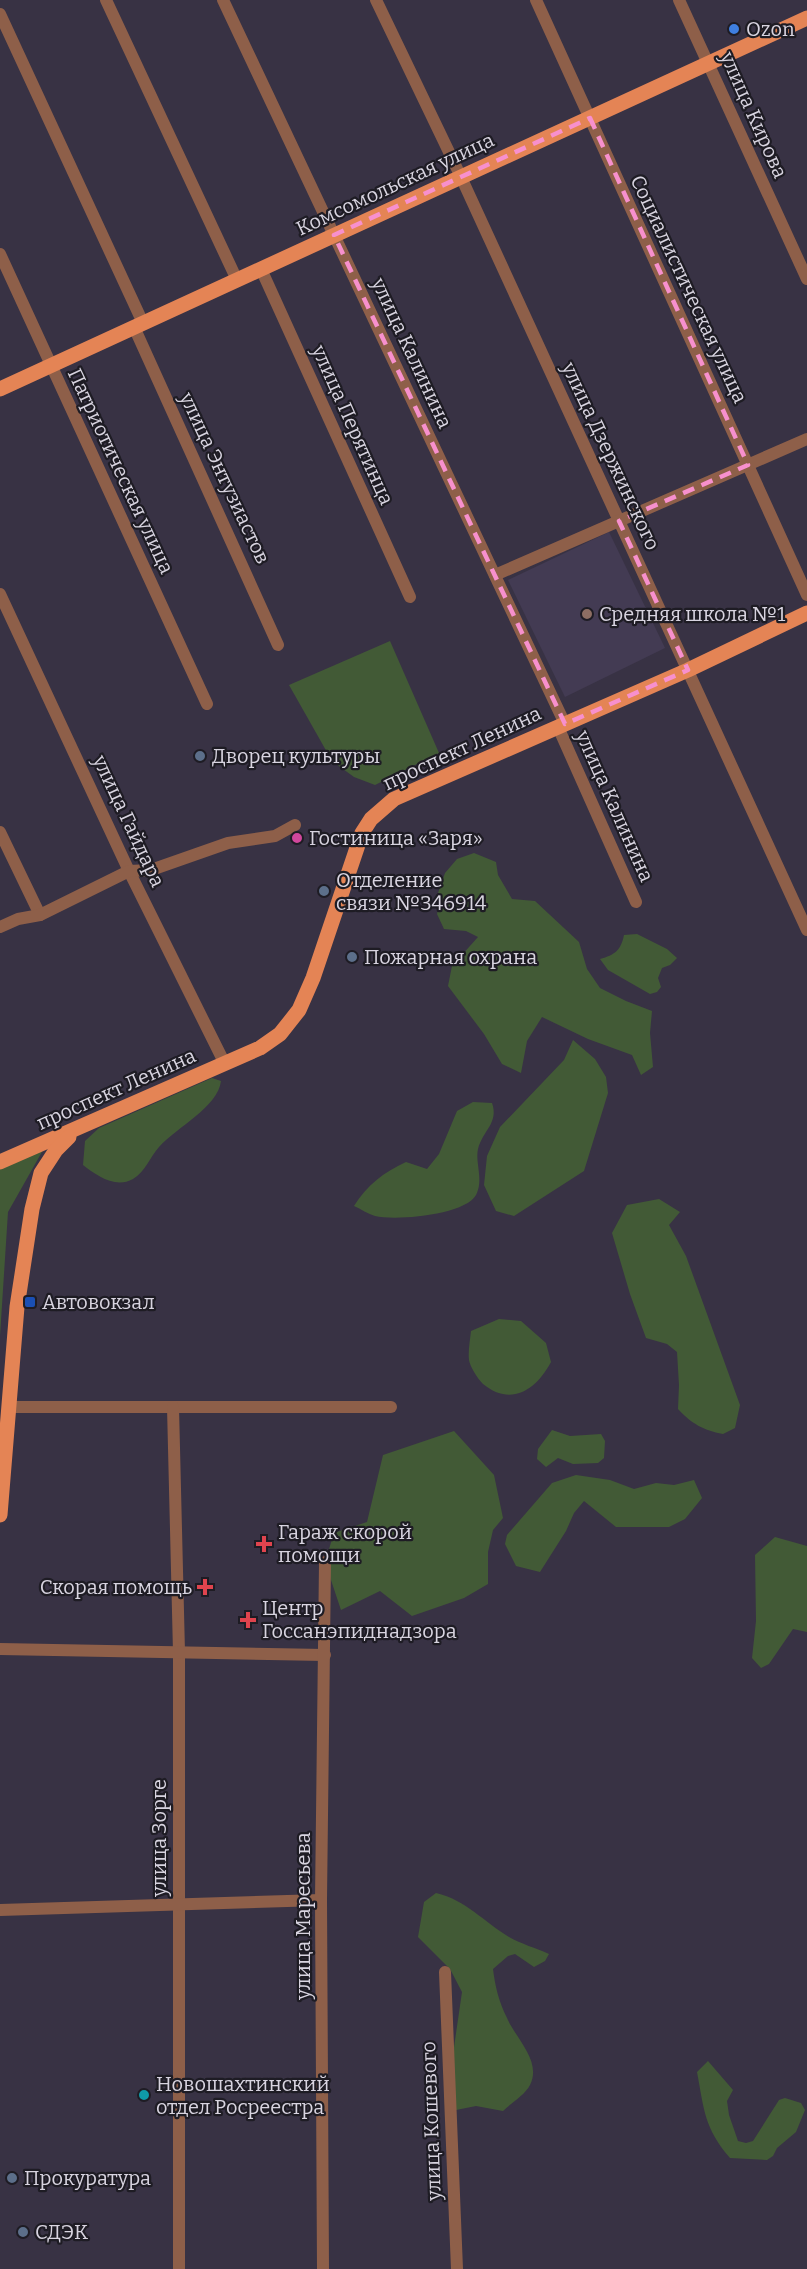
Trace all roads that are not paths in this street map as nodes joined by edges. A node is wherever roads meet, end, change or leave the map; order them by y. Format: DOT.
graph roads {
  1 [pos="106,0"];
  2 [pos="223,0"];
  3 [pos="376,0"];
  4 [pos="536,0"];
  5 [pos="679,0"];
  6 [pos="0,14"];
  7 [pos="807,18"];
  8 [pos="709,63"];
  9 [pos="590,118"];
  10 [pos="461,177"];
  11 [pos="334,235"];
  12 [pos="0,254"];
  13 [pos="261,269"];
  14 [pos="807,279"];
  15 [pos="237,280"];
  16 [pos="139,325"];
  17 [pos="50,366"];
  18 [pos="0,389"];
  19 [pos="807,439"];
  20 [pos="748,465"];
  21 [pos="619,521"];
  22 [pos="495,575"];
  23 [pos="0,594"];
  24 [pos="807,595"];
  25 [pos="410,597"];
  26 [pos="807,613"];
  27 [pos="278,645"];
  28 [pos="688,670"];
  29 [pos="207,704"];
  30 [pos="561,726"];
  31 [pos="296,825"];
  32 [pos="0,832"];
  33 [pos="129,871"];
  34 [pos="636,902"];
  35 [pos="40,915"];
  36 [pos="0,927"];
  37 [pos="807,930"];
  38 [pos="225,1064"];
  39 [pos="78,1129"];
  40 [pos="0,1162"];
  41 [pos="9,1407"];
  42 [pos="172,1407"];
  43 [pos="391,1407"];
  44 [pos="0,1515"];
  45 [pos="325,1562"];
  46 [pos="0,1649"];
  47 [pos="179,1652"];
  48 [pos="325,1655"];
  49 [pos="321,1900"];
  50 [pos="178,1905"];
  51 [pos="0,1910"];
  52 [pos="445,1972"];
  53 [pos="178,2269"];
  54 [pos="323,2269"];
  55 [pos="457,2269"];
  1 -- 15 [label="street"];
  2 -- 11 [label="street, улица Калинина"];
  3 -- 10 [label="street, улица Дзержинского"];
  4 -- 9 [label="street, Социалистическая улица"];
  5 -- 8 [label="street, улица Кирова"];
  6 -- 16 [label="street, улица Энтузиастов"];
  7 -- 8 [label="main road, Комсомольская улица"];
  8 -- 9 [label="main road, Комсомольская улица"];
  8 -- 14 [label="street, улица Кирова"];
  9 -- 10 [label="main road, Комсомольская улица"];
  9 -- 20 [label="street, Социалистическая улица"];
  10 -- 11 [label="main road, Комсомольская улица"];
  10 -- 21 [label="street, улица Дзержинского"];
  11 -- 13 [label="main road, Комсомольская улица"];
  11 -- 22 [label="street, улица Калинина"];
  12 -- 17 [label="street, Патриотическая улица"];
  13 -- 15 [label="main road, Комсомольская улица"];
  13 -- 25 [label="street, улица Перятинца"];
  15 -- 16 [label="main road, Комсомольская улица"];
  16 -- 17 [label="main road, Комсомольская улица"];
  16 -- 27 [label="street, улица Энтузиастов"];
  17 -- 18 [label="main road, Комсомольская улица"];
  17 -- 29 [label="street, Патриотическая улица"];
  19 -- 20 [label="street"];
  20 -- 21 [label="street"];
  20 -- 24 [label="street, Социалистическая улица"];
  21 -- 22 [label="street"];
  21 -- 28 [label="street, улица Дзержинского"];
  22 -- 30 [label="street, улица Калинина"];
  23 -- 33 [label="street, улица Гайдара"];
  26 -- 28 [label="main road, проспект Ленина"];
  28 -- 30 [label="main road, проспект Ленина"];
  28 -- 37 [label="street, улица Дзержинского"];
  30 -- 34 [label="street, улица Калинина"];
  30 -- 38 [label="main road, проспект Ленина"];
  31 -- 33 [label="street"];
  32 -- 35 [label="street"];
  33 -- 35 [label="street"];
  33 -- 38 [label="street, улица Гайдара"];
  35 -- 36 [label="street"];
  38 -- 39 [label="main road, проспект Ленина"];
  39 -- 40 [label="main road, проспект Ленина"];
  39 -- 41 [label="main road"];
  41 -- 42 [label="street"];
  41 -- 44 [label="main road"];
  42 -- 43 [label="street"];
  42 -- 47 [label="street, улица Зорге"];
  45 -- 48 [label="street, улица Маресьева"];
  46 -- 47 [label="street"];
  47 -- 48 [label="street"];
  47 -- 50 [label="street, улица Зорге"];
  48 -- 49 [label="street, улица Маресьева"];
  49 -- 50 [label="street"];
  49 -- 54 [label="street, улица Маресьева"];
  50 -- 51 [label="street"];
  50 -- 53 [label="street, улица Зорге"];
  52 -- 55 [label="street, улица Кошевого"];
}
